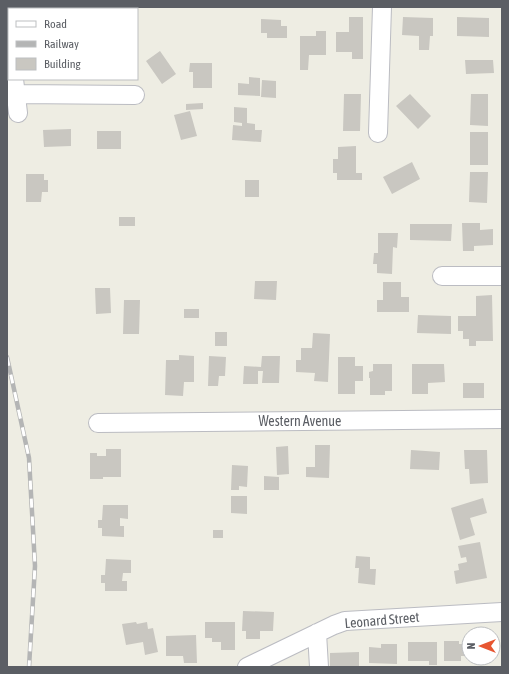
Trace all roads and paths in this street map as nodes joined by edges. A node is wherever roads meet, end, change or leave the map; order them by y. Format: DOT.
graph roads {
  1 [pos="382,7"];
  2 [pos="15,87"];
  3 [pos="134,96"];
  4 [pos="18,113"];
  5 [pos="378,132"];
  6 [pos="442,276"];
  7 [pos="502,276"];
  8 [pos="502,419"];
  9 [pos="98,423"];
  10 [pos="502,612"];
  11 [pos="317,633"];
  12 [pos="247,667"];
  13 [pos="319,667"];
  1 -- 5 [label="street"];
  2 -- 3 [label="street"];
  2 -- 4 [label="street"];
  6 -- 7 [label="street"];
  8 -- 9 [label="street, Western Avenue"];
  10 -- 11 [label="street, Leonard Street"];
  11 -- 12 [label="street, Leonard Street"];
  11 -- 13 [label="street"];
}
